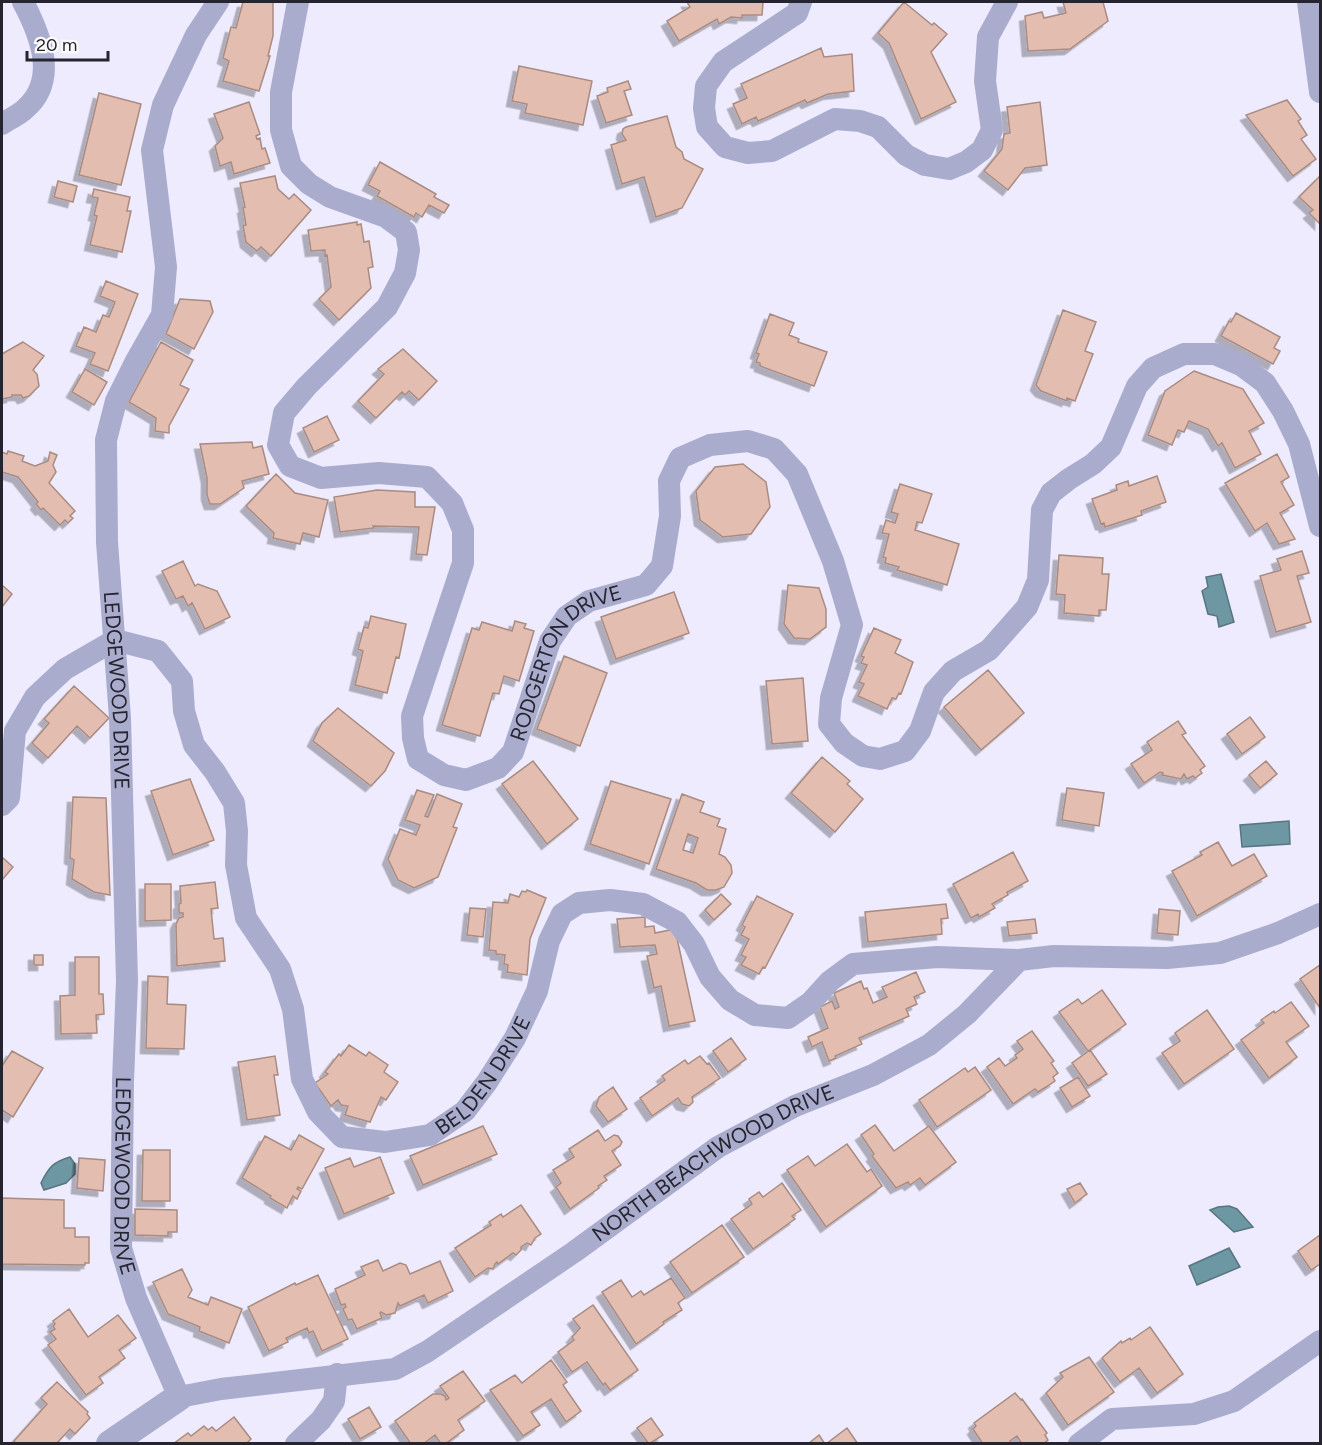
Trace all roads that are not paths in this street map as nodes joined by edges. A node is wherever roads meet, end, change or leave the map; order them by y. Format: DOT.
graph roads {
  1 [pos="23,2"];
  2 [pos="218,2"];
  3 [pos="298,2"];
  4 [pos="801,2"];
  5 [pos="1007,2"];
  6 [pos="1308,2"];
  7 [pos="1320,92"];
  8 [pos="2,124"];
  9 [pos="1320,526"];
  10 [pos="115,640"];
  11 [pos="2,805"];
  12 [pos="1320,914"];
  13 [pos="1019,960"];
  14 [pos="1320,1341"];
  15 [pos="337,1374"];
  16 [pos="179,1397"];
  17 [pos="110,1443"];
  18 [pos="296,1443"];
  19 [pos="1079,1443"];
  1 -- 8 [label="street"];
  2 -- 10 [label="street, LEDGEWOOD DRIVE"];
  3 -- 9 [label="street, RODGERTON DRIVE"];
  4 -- 5 [label="street"];
  6 -- 7 [label="street"];
  10 -- 11 [label="street"];
  10 -- 13 [label="street, BELDEN DRIVE"];
  10 -- 16 [label="street, LEDGEWOOD DRIVE"];
  12 -- 13 [label="street"];
  13 -- 15 [label="street, NORTH BEACHWOOD DRIVE"];
  14 -- 19 [label="street"];
  15 -- 16 [label="street, NORTH BEACHWOOD DRIVE"];
  15 -- 18 [label="street"];
  16 -- 17 [label="street, NORTH BEACHWOOD DRIVE"];
}
